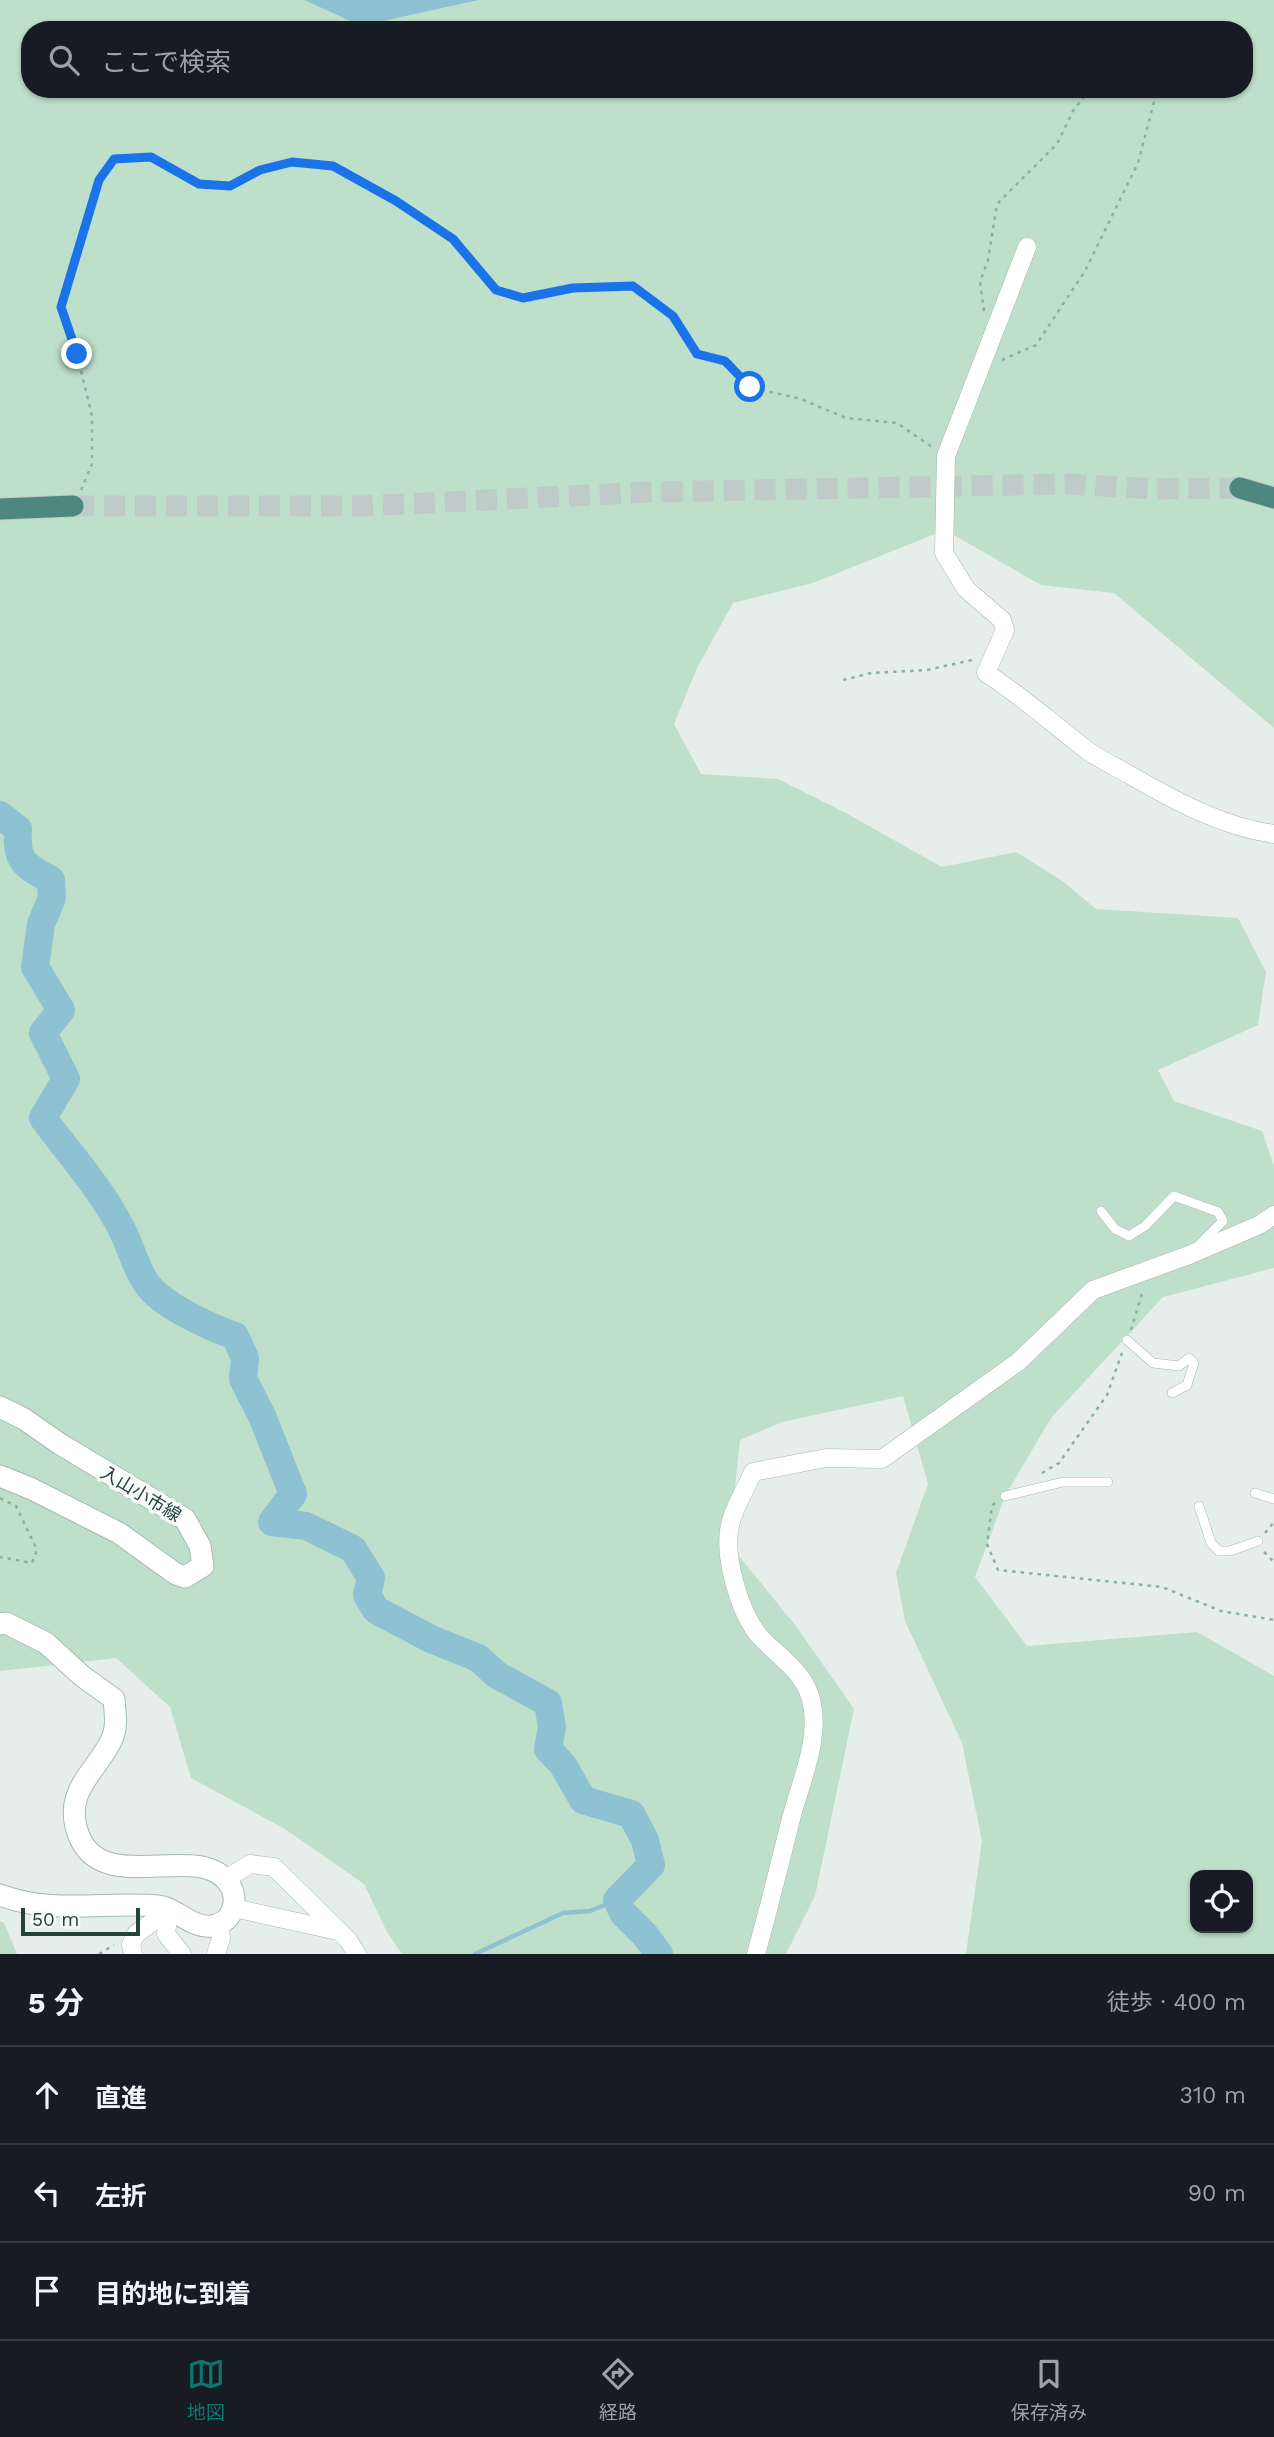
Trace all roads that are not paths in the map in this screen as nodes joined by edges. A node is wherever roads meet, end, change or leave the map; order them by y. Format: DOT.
graph roads {
  1 [pos="1027,247"];
  2 [pos="1240,488"];
  3 [pos="1274,498"];
  4 [pos="73,506"];
  5 [pos="0,509"];
  6 [pos="1274,834"];
  7 [pos="1101,1211"];
  8 [pos="1274,1215"];
  9 [pos="1189,1255"];
  10 [pos="1127,1340"];
  11 [pos="1172,1393"];
  12 [pos="0,1407"];
  13 [pos="0,1476"];
  14 [pos="1108,1482"];
  15 [pos="1255,1493"];
  16 [pos="1005,1496"];
  17 [pos="1274,1499"];
  18 [pos="1199,1506"];
  19 [pos="1258,1541"];
  20 [pos="0,1624"];
  21 [pos="226,1879"];
  22 [pos="0,1895"];
  23 [pos="169,1910"];
  24 [pos="227,1915"];
  25 [pos="338,1931"];
  26 [pos="133,1954"];
  27 [pos="182,1954"];
  28 [pos="216,1954"];
  29 [pos="357,1954"];
  30 [pos="756,1954"];
  1 -- 6 [label="street"];
  2 -- 3 [label="highway"];
  4 -- 5 [label="highway"];
  7 -- 9 [label="lane"];
  8 -- 9 [label="street"];
  9 -- 30 [label="street"];
  10 -- 11 [label="lane"];
  12 -- 13 [label="main road, 入山小市線"];
  14 -- 16 [label="lane"];
  15 -- 17 [label="lane"];
  18 -- 19 [label="lane"];
  20 -- 21 [label="main road"];
  21 -- 24 [label="main road"];
  21 -- 25 [label="street"];
  22 -- 23 [label="main road"];
  23 -- 24 [label="main road"];
  23 -- 26 [label="street"];
  23 -- 27 [label="street"];
  24 -- 25 [label="street"];
  24 -- 28 [label="street"];
  25 -- 29 [label="street"];
}
